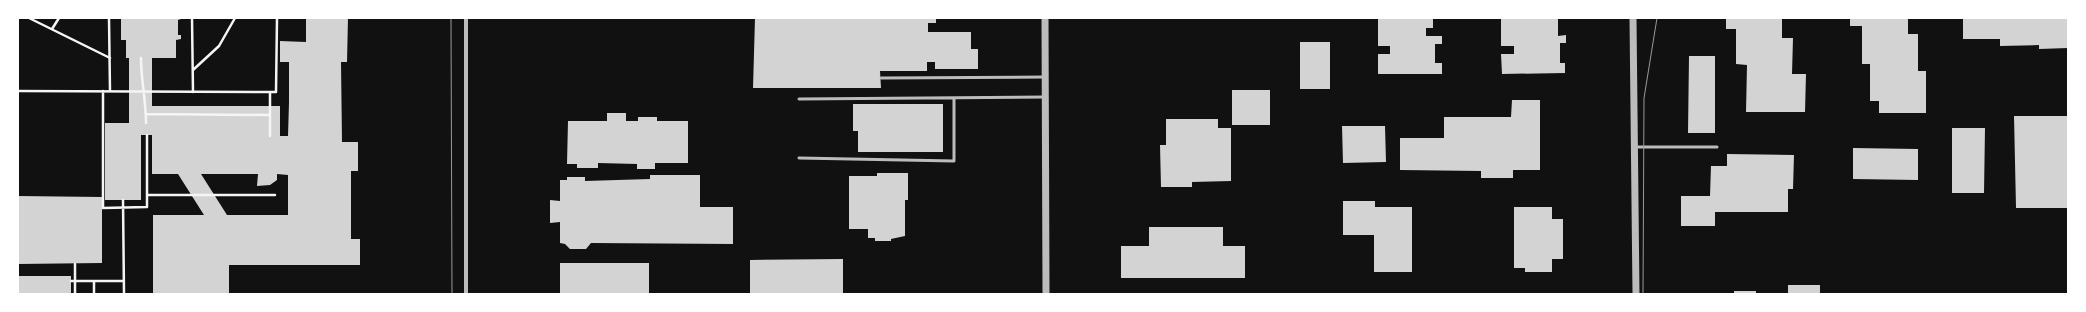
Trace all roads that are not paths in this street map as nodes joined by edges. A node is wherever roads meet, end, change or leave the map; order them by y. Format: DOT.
graph roads {
  1 [pos="466,18"];
  2 [pos="1045,18"];
  3 [pos="1633,18"];
  4 [pos="1045,77"];
  5 [pos="881,78"];
  6 [pos="1045,97"];
  7 [pos="954,98"];
  8 [pos="799,99"];
  9 [pos="1635,147"];
  10 [pos="1717,147"];
  11 [pos="799,158"];
  12 [pos="466,294"];
  13 [pos="1046,294"];
  14 [pos="1636,294"];
  1 -- 12 [label="street"];
  2 -- 4 [label="street"];
  3 -- 9 [label="street"];
  4 -- 5 [label="lane"];
  4 -- 6 [label="street"];
  6 -- 7 [label="lane"];
  6 -- 13 [label="street"];
  7 -- 8 [label="lane"];
  7 -- 11 [label="lane"];
  9 -- 10 [label="lane"];
  9 -- 14 [label="street"];
}
